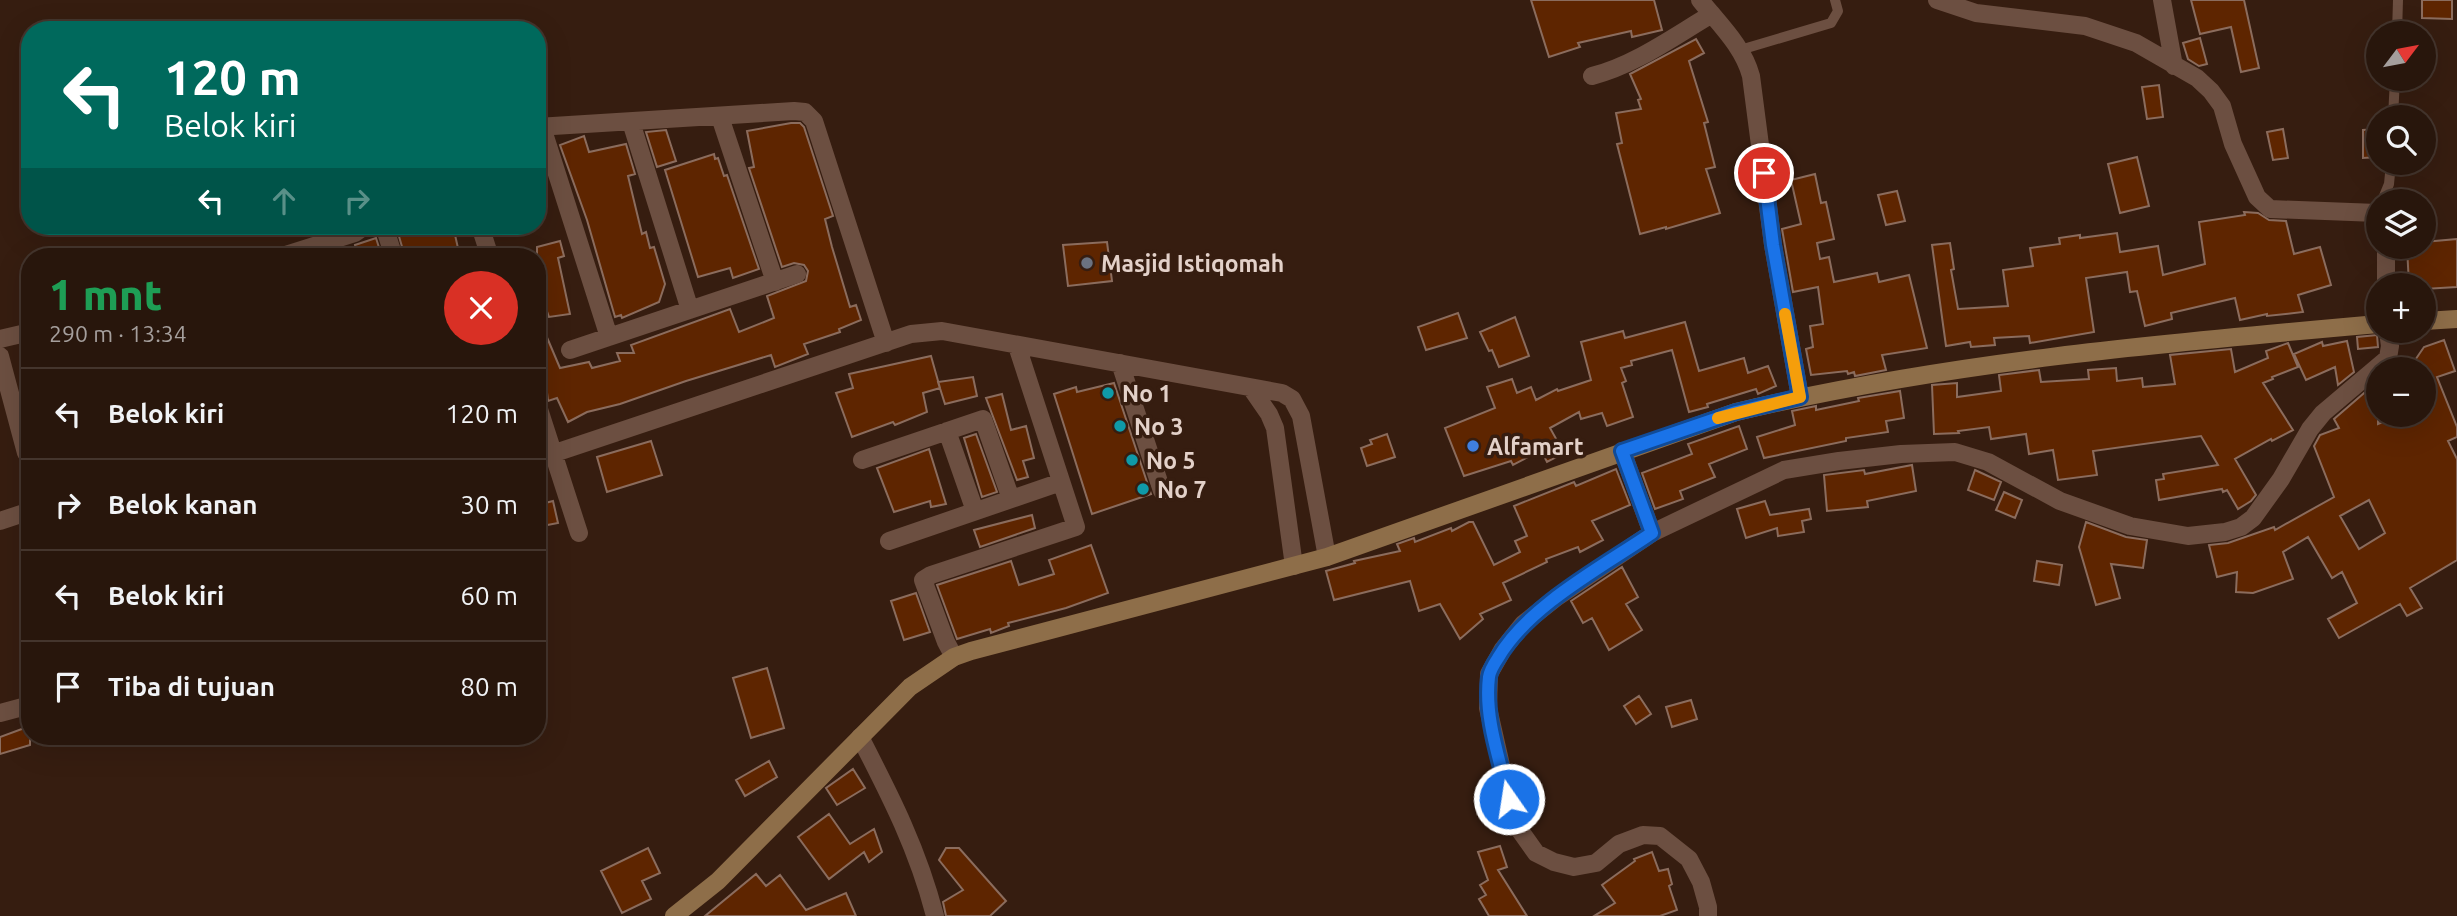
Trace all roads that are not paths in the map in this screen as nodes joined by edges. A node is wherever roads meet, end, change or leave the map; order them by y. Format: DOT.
graph roads {
  1 [pos="1835,0"];
  2 [pos="1937,0"];
  3 [pos="2162,0"];
  4 [pos="2398,0"];
  5 [pos="1706,7"];
  6 [pos="2398,21"];
  7 [pos="1740,50"];
  8 [pos="2174,66"];
  9 [pos="1592,76"];
  10 [pos="720,117"];
  11 [pos="631,122"];
  12 [pos="546,127"];
  13 [pos="546,145"];
  14 [pos="2366,213"];
  15 [pos="349,235"];
  16 [pos="308,248"];
  17 [pos="797,274"];
  18 [pos="775,282"];
  19 [pos="690,310"];
  20 [pos="2457,319"];
  21 [pos="2436,320"];
  22 [pos="2366,325"];
  23 [pos="21,334"];
  24 [pos="609,337"];
  25 [pos="0,339"];
  26 [pos="886,343"];
  27 [pos="2390,343"];
  28 [pos="1017,346"];
  29 [pos="570,350"];
  30 [pos="0,356"];
  31 [pos="1120,363"];
  32 [pos="1251,388"];
  33 [pos="1800,397"];
  34 [pos="8,418"];
  35 [pos="947,431"];
  36 [pos="21,443"];
  37 [pos="1622,451"];
  38 [pos="546,456"];
  39 [pos="546,458"];
  40 [pos="862,460"];
  41 [pos="1061,482"];
  42 [pos="1163,491"];
  43 [pos="1011,499"];
  44 [pos="975,511"];
  45 [pos="21,514"];
  46 [pos="0,521"];
  47 [pos="579,533"];
  48 [pos="1652,533"];
  49 [pos="889,541"];
  50 [pos="1327,557"];
  51 [pos="1294,566"];
  52 [pos="954,657"];
  53 [pos="21,707"];
  54 [pos="0,713"];
  55 [pos="860,737"];
  56 [pos="674,916"];
  57 [pos="935,916"];
  58 [pos="1708,916"];
  1 -- 7 [label="lane"];
  2 -- 8 [label="street"];
  3 -- 8 [label="street"];
  4 -- 6 [label="lane"];
  5 -- 7 [label="street"];
  5 -- 9 [label="street"];
  7 -- 33 [label="street"];
  8 -- 14 [label="street"];
  10 -- 11 [label="street"];
  10 -- 18 [label="street"];
  10 -- 26 [label="street"];
  11 -- 12 [label="street"];
  11 -- 19 [label="street"];
  13 -- 24 [label="street"];
  15 -- 16 [label="street"];
  17 -- 18 [label="street"];
  18 -- 19 [label="street"];
  19 -- 24 [label="street"];
  20 -- 21 [label="street"];
  22 -- 33 [label="street"];
  23 -- 25 [label="street"];
  24 -- 29 [label="street"];
  26 -- 28 [label="street"];
  26 -- 38 [label="street"];
  27 -- 48 [label="street"];
  28 -- 31 [label="street"];
  28 -- 41 [label="street"];
  30 -- 34 [label="street"];
  31 -- 32 [label="street"];
  31 -- 42 [label="street"];
  32 -- 50 [label="street"];
  32 -- 51 [label="street"];
  33 -- 37 [label="street"];
  34 -- 36 [label="street"];
  35 -- 40 [label="street"];
  35 -- 43 [label="street"];
  35 -- 44 [label="street"];
  37 -- 48 [label="street"];
  37 -- 50 [label="street"];
  39 -- 47 [label="street"];
  41 -- 43 [label="street"];
  41 -- 52 [label="street"];
  43 -- 44 [label="street"];
  44 -- 49 [label="street"];
  45 -- 46 [label="street"];
  48 -- 58 [label="street"];
  50 -- 51 [label="street"];
  51 -- 52 [label="street"];
  52 -- 55 [label="street"];
  53 -- 54 [label="street"];
  55 -- 56 [label="street"];
  55 -- 57 [label="street"];
}
